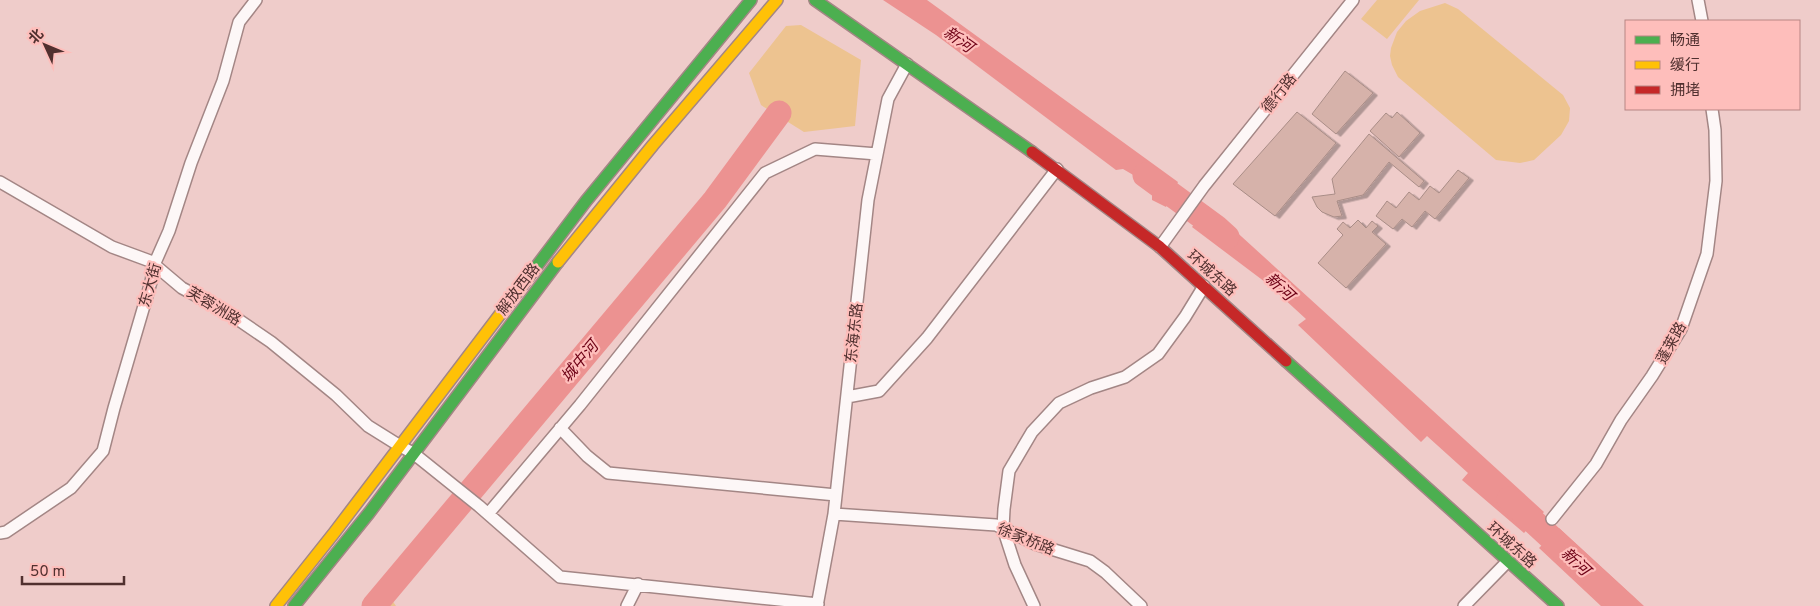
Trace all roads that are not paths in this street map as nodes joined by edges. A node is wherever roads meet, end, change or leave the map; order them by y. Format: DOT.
graph roads {
  1 [pos="256,0"];
  2 [pos="751,0"];
  3 [pos="777,0"];
  4 [pos="815,0"];
  5 [pos="1353,0"];
  6 [pos="1698,0"];
  7 [pos="1702,20"];
  8 [pos="907,64"];
  9 [pos="1712,110"];
  10 [pos="877,154"];
  11 [pos="1057,169"];
  12 [pos="0,182"];
  13 [pos="1160,247"];
  14 [pos="154,265"];
  15 [pos="1204,286"];
  16 [pos="847,398"];
  17 [pos="560,428"];
  18 [pos="400,446"];
  19 [pos="413,453"];
  20 [pos="836,495"];
  21 [pos="483,510"];
  22 [pos="834,514"];
  23 [pos="1552,519"];
  24 [pos="1004,528"];
  25 [pos="0,533"];
  26 [pos="1508,561"];
  27 [pos="638,584"];
  28 [pos="818,605"];
  29 [pos="276,606"];
  30 [pos="294,606"];
  31 [pos="627,606"];
  32 [pos="1034,606"];
  33 [pos="1141,606"];
  34 [pos="1464,606"];
  35 [pos="1558,606"];
  1 -- 14 [label="street, 东大街"];
  2 -- 18 [label="street"];
  3 -- 19 [label="street, 解放西路"];
  4 -- 8 [label="street, 环城东路"];
  5 -- 13 [label="street, 德行路"];
  6 -- 7 [label="street"];
  8 -- 10 [label="street, 东海东路"];
  8 -- 11 [label="street, 环城东路"];
  9 -- 23 [label="street, 蓬莱路"];
  10 -- 16 [label="street, 东海东路"];
  10 -- 17 [label="street"];
  11 -- 13 [label="street, 环城东路"];
  11 -- 16 [label="street"];
  12 -- 14 [label="street, 芙蓉洲路"];
  13 -- 15 [label="street, 环城东路"];
  14 -- 18 [label="street, 芙蓉洲路"];
  14 -- 25 [label="street, 东大街"];
  15 -- 24 [label="street"];
  15 -- 26 [label="street, 环城东路"];
  16 -- 20 [label="street, 东海东路"];
  17 -- 20 [label="street"];
  17 -- 21 [label="street"];
  18 -- 19 [label="street, 芙蓉洲路"];
  18 -- 29 [label="street"];
  19 -- 21 [label="street, 芙蓉洲路"];
  19 -- 30 [label="street, 解放西路"];
  20 -- 22 [label="street, 东海东路"];
  21 -- 27 [label="street, 芙蓉洲路"];
  22 -- 24 [label="street, 徐家桥路"];
  22 -- 28 [label="street, 东海东路"];
  24 -- 32 [label="street"];
  24 -- 33 [label="street, 徐家桥路"];
  26 -- 34 [label="street"];
  26 -- 35 [label="street, 环城东路"];
  27 -- 28 [label="street, 芙蓉洲路"];
  27 -- 31 [label="street"];
}
